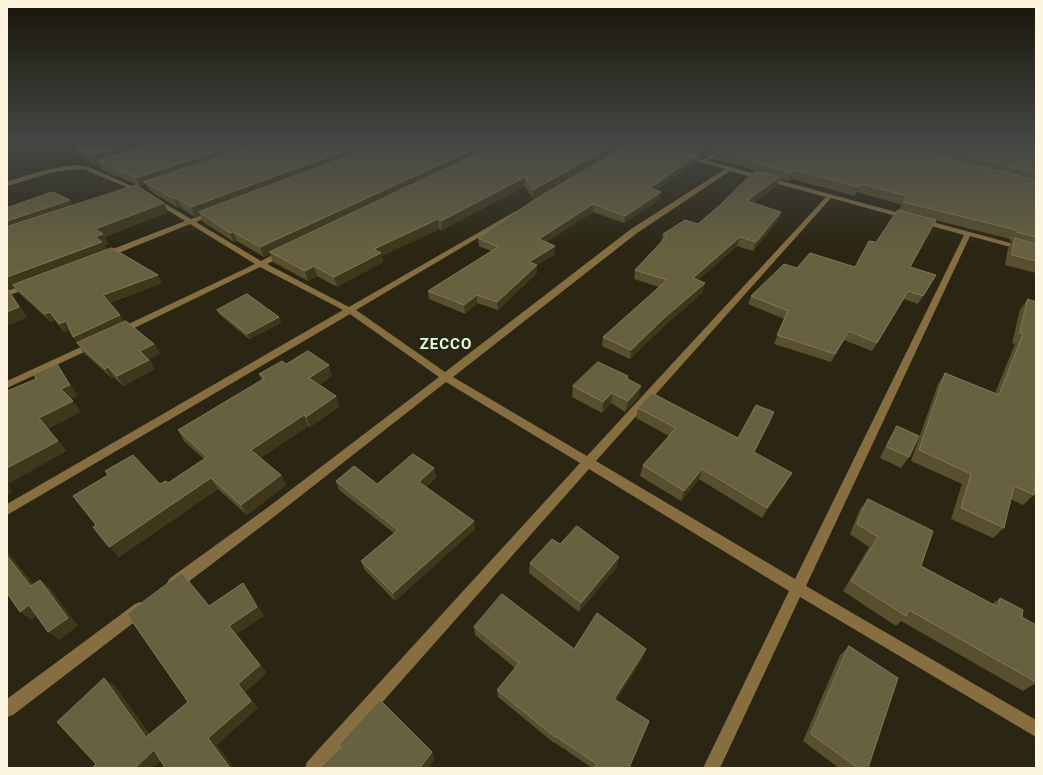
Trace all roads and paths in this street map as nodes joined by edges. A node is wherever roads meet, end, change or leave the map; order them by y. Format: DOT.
graph roads {
  1 [pos="24,179"];
  2 [pos="116,179"];
  3 [pos="714,179"];
  4 [pos="766,179"];
  5 [pos="7,184"];
  6 [pos="143,189"];
  7 [pos="125,195"];
  8 [pos="829,197"];
  9 [pos="527,207"];
  10 [pos="217,212"];
  11 [pos="191,222"];
  12 [pos="968,234"];
  13 [pos="289,250"];
  14 [pos="1036,252"];
  15 [pos="97,258"];
  16 [pos="261,264"];
  17 [pos="39,281"];
  18 [pos="7,294"];
  19 [pos="351,311"];
  20 [pos="113,335"];
  21 [pos="99,341"];
  22 [pos="446,377"];
  23 [pos="7,385"];
  24 [pos="589,464"];
  25 [pos="7,510"];
  26 [pos="796,588"];
  27 [pos="164,591"];
  28 [pos="152,601"];
  29 [pos="7,709"];
  30 [pos="1036,729"];
  31 [pos="313,768"];
  32 [pos="711,768"];
  1 -- 5 [label="street"];
  2 -- 6 [label="street"];
  3 -- 22 [label="street"];
  4 -- 8 [label="street"];
  6 -- 7 [label="street"];
  6 -- 11 [label="street"];
  8 -- 12 [label="street"];
  8 -- 24 [label="street"];
  9 -- 19 [label="street"];
  10 -- 11 [label="street"];
  11 -- 15 [label="street"];
  11 -- 16 [label="street"];
  12 -- 14 [label="street"];
  12 -- 26 [label="street"];
  13 -- 16 [label="street"];
  16 -- 19 [label="street"];
  16 -- 20 [label="street"];
  17 -- 18 [label="street"];
  19 -- 22 [label="street"];
  19 -- 25 [label="street"];
  21 -- 23 [label="street"];
  22 -- 24 [label="street"];
  22 -- 27 [label="street"];
  24 -- 26 [label="street"];
  24 -- 31 [label="street"];
  26 -- 30 [label="street"];
  26 -- 32 [label="street"];
  28 -- 29 [label="street"];
}
